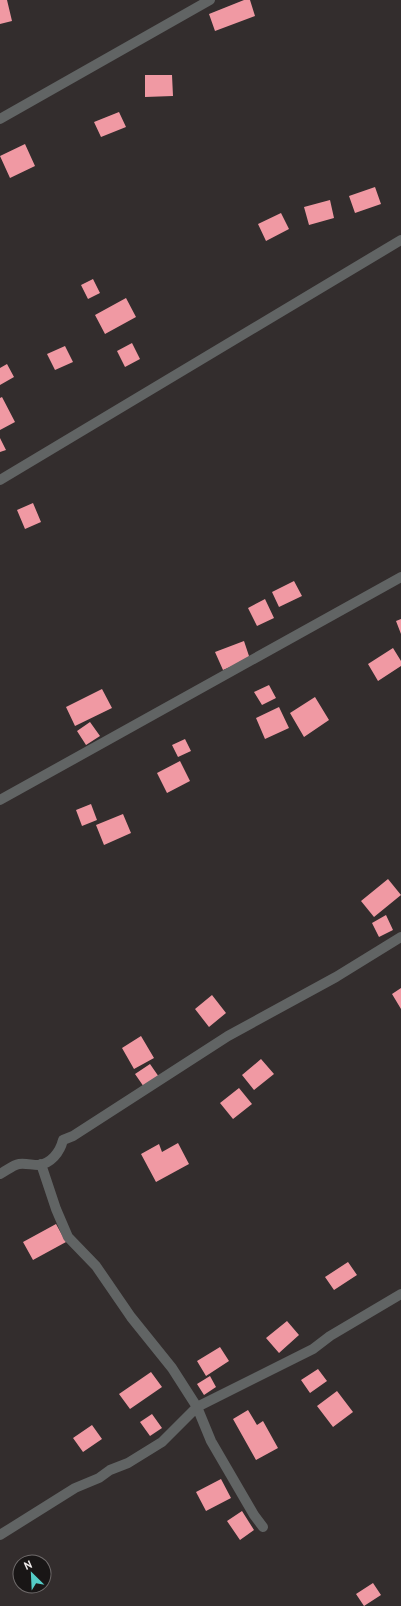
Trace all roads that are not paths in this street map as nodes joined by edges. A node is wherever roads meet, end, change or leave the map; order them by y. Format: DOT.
graph roads {
  1 [pos="210,0"];
  2 [pos="0,119"];
  3 [pos="401,240"];
  4 [pos="0,480"];
  5 [pos="401,577"];
  6 [pos="0,800"];
  7 [pos="401,937"];
  8 [pos="41,1164"];
  9 [pos="0,1174"];
  10 [pos="401,1294"];
  11 [pos="197,1407"];
  12 [pos="263,1527"];
  13 [pos="0,1535"];
  1 -- 2 [label="street"];
  3 -- 4 [label="street"];
  5 -- 6 [label="street"];
  7 -- 8 [label="street"];
  8 -- 9 [label="street"];
  8 -- 11 [label="street"];
  10 -- 11 [label="street"];
  11 -- 12 [label="street"];
  11 -- 13 [label="street"];
}
